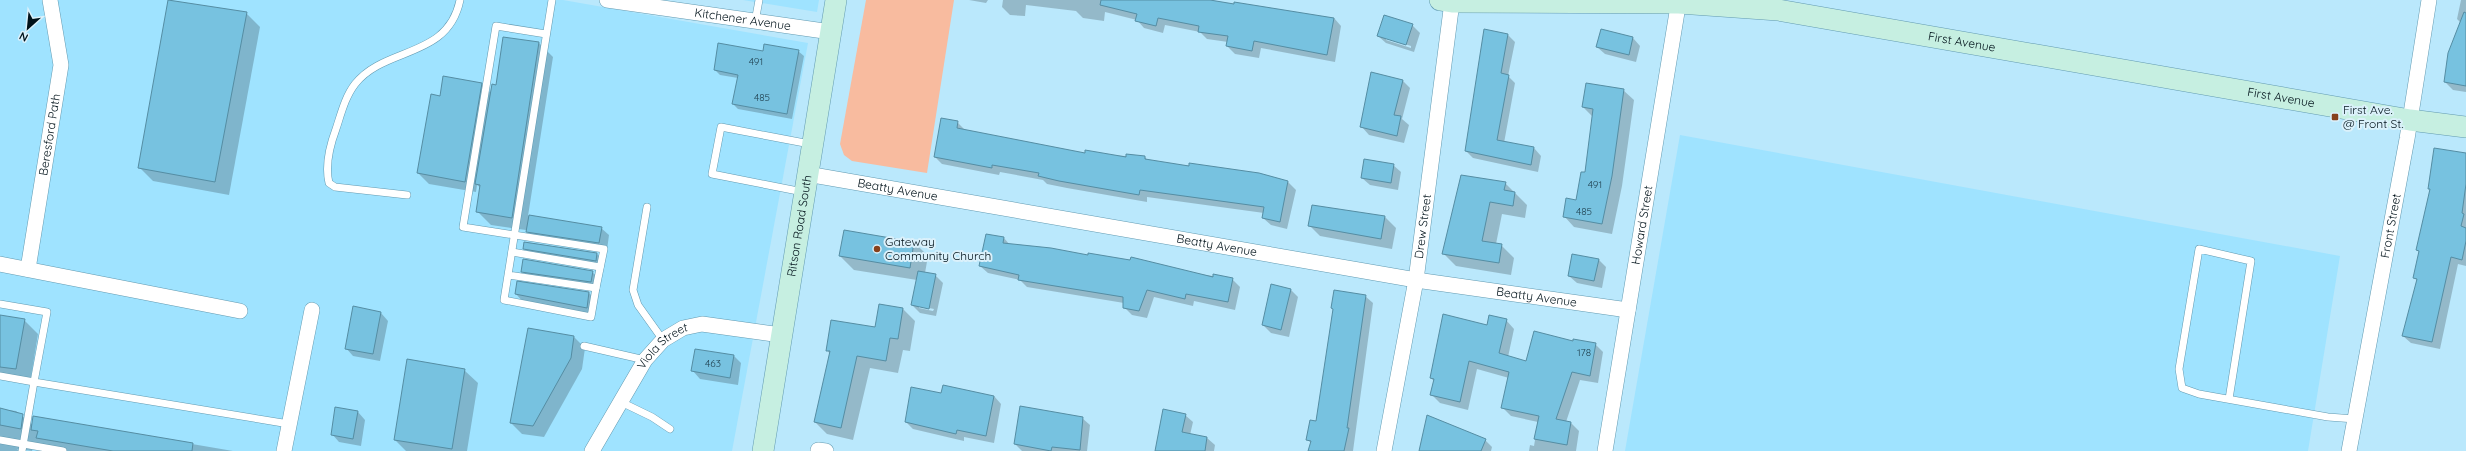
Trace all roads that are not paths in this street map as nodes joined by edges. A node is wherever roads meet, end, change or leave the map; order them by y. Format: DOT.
graph roads {
  1 [pos="50,0"];
  2 [pos="460,0"];
  3 [pos="552,0"];
  4 [pos="607,0"];
  5 [pos="759,0"];
  6 [pos="836,0"];
  7 [pos="2429,0"];
  8 [pos="1449,1"];
  9 [pos="1679,1"];
  10 [pos="755,22"];
  11 [pos="831,32"];
  12 [pos="546,34"];
  13 [pos="2410,120"];
  14 [pos="2466,128"];
  15 [pos="812,144"];
  16 [pos="806,183"];
  17 [pos="407,195"];
  18 [pos="647,207"];
  19 [pos="514,236"];
  20 [pos="512,252"];
  21 [pos="0,264"];
  22 [pos="600,267"];
  23 [pos="28,268"];
  24 [pos="508,275"];
  25 [pos="1416,280"];
  26 [pos="596,288"];
  27 [pos="0,304"];
  28 [pos="312,310"];
  29 [pos="1628,310"];
  30 [pos="240,311"];
  31 [pos="782,335"];
  32 [pos="663,340"];
  33 [pos="584,346"];
  34 [pos="645,360"];
  35 [pos="0,376"];
  36 [pos="34,382"];
  37 [pos="2229,399"];
  38 [pos="620,402"];
  39 [pos="2354,419"];
  40 [pos="289,424"];
  41 [pos="670,428"];
  42 [pos="0,440"];
  43 [pos="23,448"];
  44 [pos="63,451"];
  45 [pos="284,451"];
  46 [pos="592,451"];
  47 [pos="762,451"];
  48 [pos="1384,451"];
  49 [pos="1605,451"];
  50 [pos="2349,451"];
  1 -- 23 [label="street, Beresford Path"];
  2 -- 17 [label="lane"];
  3 -- 12 [label="lane"];
  4 -- 10 [label="street, Kitchener Avenue"];
  5 -- 10 [label="lane"];
  6 -- 11 [label="main road, Ritson Road South"];
  7 -- 13 [label="street, Front Street"];
  8 -- 9 [label="main road, First Avenue"];
  8 -- 25 [label="street, Drew Street"];
  9 -- 13 [label="main road, First Avenue"];
  9 -- 29 [label="street, Howard Street"];
  10 -- 11 [label="street, Kitchener Avenue"];
  11 -- 15 [label="main road, Ritson Road South"];
  12 -- 19 [label="lane"];
  12 -- 19 [label="lane"];
  13 -- 14 [label="main road, First Avenue"];
  13 -- 39 [label="street, Front Street"];
  15 -- 16 [label="main road, Ritson Road South"];
  15 -- 16 [label="lane"];
  16 -- 25 [label="street, Beatty Avenue"];
  16 -- 31 [label="main road, Ritson Road South"];
  18 -- 32 [label="lane"];
  19 -- 20 [label="lane"];
  19 -- 22 [label="lane"];
  20 -- 22 [label="lane"];
  20 -- 24 [label="lane"];
  21 -- 23 [label="street"];
  22 -- 26 [label="lane"];
  23 -- 30 [label="street"];
  24 -- 26 [label="lane"];
  24 -- 26 [label="lane"];
  25 -- 29 [label="street, Beatty Avenue"];
  25 -- 48 [label="street, Drew Street"];
  27 -- 36 [label="lane"];
  28 -- 40 [label="street"];
  29 -- 49 [label="street, Howard Street"];
  31 -- 32 [label="street, Viola Street"];
  31 -- 47 [label="main road, Ritson Road South"];
  32 -- 34 [label="street, Viola Street"];
  33 -- 34 [label="lane"];
  34 -- 38 [label="street, Viola Street"];
  35 -- 36 [label="lane"];
  36 -- 40 [label="lane"];
  36 -- 43 [label="lane"];
  37 -- 37 [label="lane"];
  37 -- 39 [label="lane"];
  38 -- 41 [label="lane"];
  38 -- 46 [label="street, Viola Street"];
  39 -- 50 [label="street, Front Street"];
  40 -- 45 [label="street"];
  42 -- 43 [label="lane"];
  43 -- 44 [label="lane"];
}
